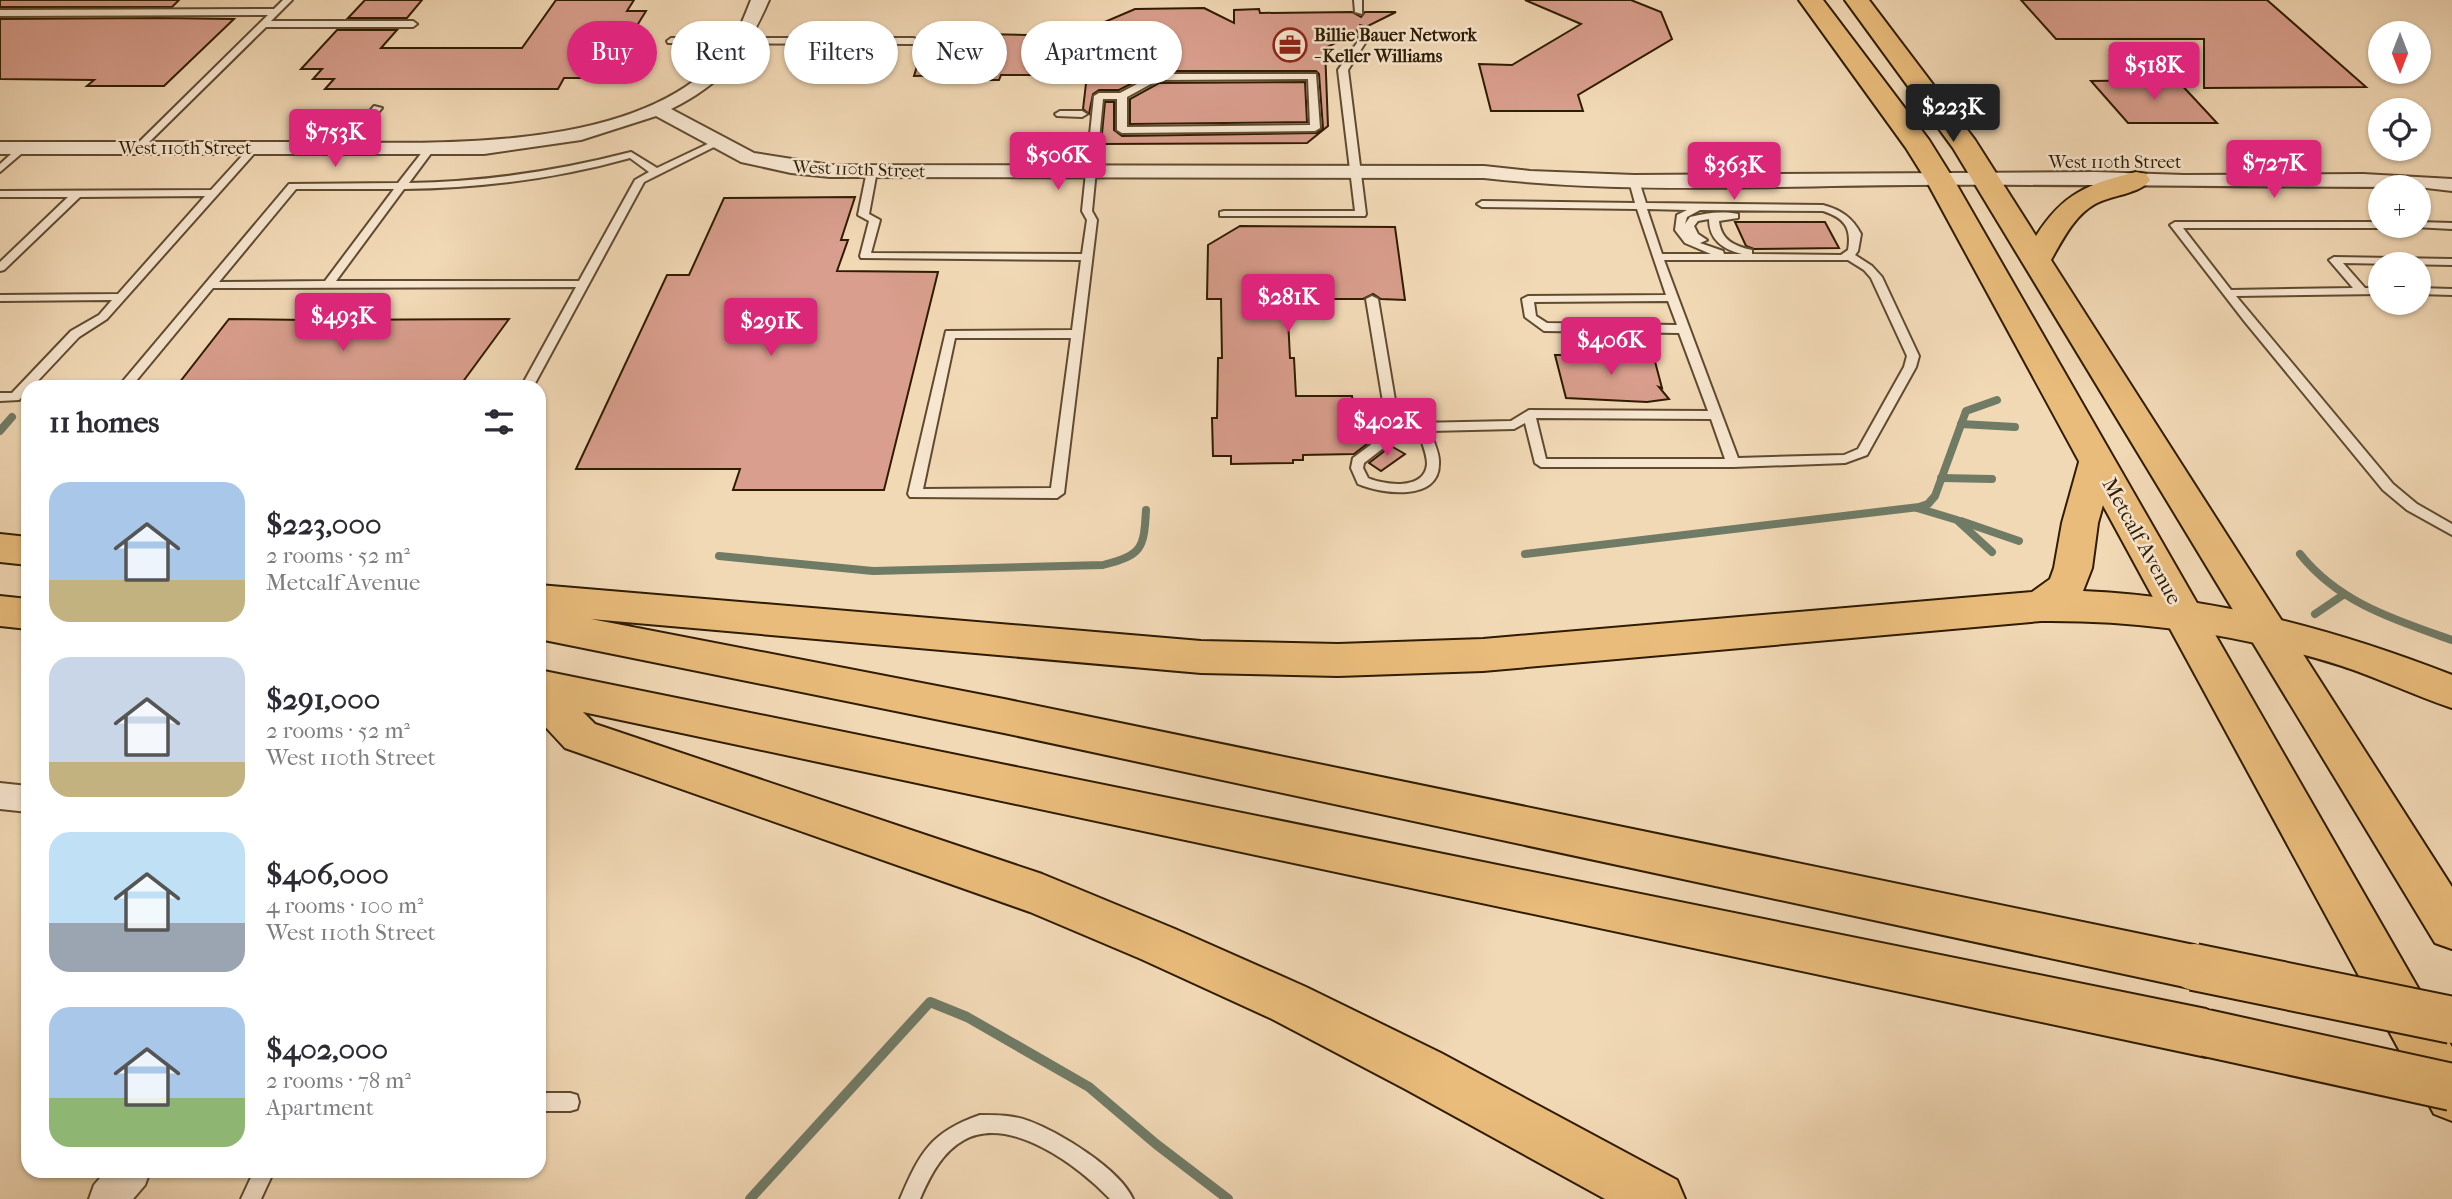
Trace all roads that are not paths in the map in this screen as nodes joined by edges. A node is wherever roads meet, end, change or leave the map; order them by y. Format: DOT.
graph roads {
  1 [pos="288,0"];
  2 [pos="760,0"];
  3 [pos="1358,0"];
  4 [pos="1811,0"];
  5 [pos="1857,0"];
  6 [pos="276,12"];
  7 [pos="1359,12"];
  8 [pos="0,13"];
  9 [pos="750,21"];
  10 [pos="264,24"];
  11 [pos="413,24"];
  12 [pos="1362,30"];
  13 [pos="770,41"];
  14 [pos="912,41"];
  15 [pos="698,84"];
  16 [pos="1122,96"];
  17 [pos="377,108"];
  18 [pos="656,108"];
  19 [pos="1060,114"];
  20 [pos="1082,114"];
  21 [pos="717,143"];
  22 [pos="0,148"];
  23 [pos="23,148"];
  24 [pos="254,148"];
  25 [pos="344,148"];
  26 [pos="430,148"];
  27 [pos="137,149"];
  28 [pos="0,169"];
  29 [pos="2452,170"];
  30 [pos="873,171"];
  31 [pos="1981,171"];
  32 [pos="656,172"];
  33 [pos="1091,172"];
  34 [pos="1357,172"];
  35 [pos="1485,172"];
  36 [pos="1935,172"];
  37 [pos="2136,180"];
  38 [pos="1634,181"];
  39 [pos="2452,185"];
  40 [pos="401,186"];
  41 [pos="0,194"];
  42 [pos="76,194"];
  43 [pos="214,194"];
  44 [pos="1482,204"];
  45 [pos="1642,208"];
  46 [pos="1703,208"];
  47 [pos="1224,214"];
  48 [pos="1361,214"];
  49 [pos="1719,216"];
  50 [pos="2368,225"];
  51 [pos="2431,225"];
  52 [pos="2452,226"];
  53 [pos="1363,227"];
  54 [pos="1856,234"];
  55 [pos="1737,254"];
  56 [pos="1851,254"];
  57 [pos="1087,257"];
  58 [pos="1658,257"];
  59 [pos="2037,259"];
  60 [pos="2452,262"];
  61 [pos="0,268"];
  62 [pos="584,284"];
  63 [pos="210,285"];
  64 [pos="328,285"];
  65 [pos="2362,291"];
  66 [pos="2368,291"];
  67 [pos="2431,291"];
  68 [pos="2452,292"];
  69 [pos="2228,293"];
  70 [pos="121,297"];
  71 [pos="0,298"];
  72 [pos="1672,298"];
  73 [pos="1372,299"];
  74 [pos="1683,329"];
  75 [pos="1077,334"];
  76 [pos="31,380"];
  77 [pos="130,380"];
  78 [pos="531,380"];
  79 [pos="21,391"];
  80 [pos="0,397"];
  81 [pos="1529,414"];
  82 [pos="1715,415"];
  83 [pos="1406,424"];
  84 [pos="1423,428"];
  85 [pos="2097,462"];
  86 [pos="1733,463"];
  87 [pos="2452,530"];
  88 [pos="0,548"];
  89 [pos="21,550"];
  90 [pos="546,601"];
  91 [pos="2041,606"];
  92 [pos="0,611"];
  93 [pos="21,613"];
  94 [pos="2183,614"];
  95 [pos="546,625"];
  96 [pos="2268,630"];
  97 [pos="546,687"];
  98 [pos="2452,692"];
  99 [pos="546,700"];
  100 [pos="0,796"];
  101 [pos="21,798"];
  102 [pos="2452,928"];
  103 [pos="2452,1020"];
  104 [pos="2452,1087"];
  105 [pos="2452,1096"];
  106 [pos="546,1102"];
  107 [pos="570,1102"];
  108 [pos="125,1178"];
  109 [pos="261,1178"];
  110 [pos="108,1199"];
  111 [pos="251,1199"];
  112 [pos="910,1199"];
  113 [pos="1123,1199"];
  114 [pos="1658,1199"];
  1 -- 6 [label="lane"];
  2 -- 9 [label="street"];
  3 -- 7 [label="lane"];
  4 -- 36 [label="main road, Metcalf Avenue"];
  5 -- 31 [label="main road"];
  6 -- 8 [label="lane"];
  6 -- 10 [label="lane"];
  10 -- 11 [label="lane"];
  10 -- 27 [label="lane"];
  12 -- 34 [label="lane"];
  13 -- 14 [label="lane"];
  15 -- 18 [label="street"];
  16 -- 16 [label="lane"];
  16 -- 33 [label="lane"];
  17 -- 25 [label="lane"];
  18 -- 21 [label="street, West 110th Street"];
  18 -- 26 [label="street, West 110th Street"];
  19 -- 20 [label="lane"];
  21 -- 30 [label="street, West 110th Street"];
  21 -- 32 [label="lane"];
  22 -- 23 [label="street, West 110th Street"];
  23 -- 27 [label="street, West 110th Street"];
  23 -- 28 [label="lane"];
  24 -- 25 [label="street, West 110th Street"];
  24 -- 27 [label="street, West 110th Street"];
  24 -- 43 [label="lane"];
  25 -- 26 [label="street, West 110th Street"];
  26 -- 40 [label="lane"];
  29 -- 31 [label="street, West 110th Street"];
  30 -- 33 [label="street, West 110th Street"];
  30 -- 57 [label="lane"];
  31 -- 36 [label="street, West 110th Street"];
  31 -- 37 [label="street, West 110th Street"];
  31 -- 59 [label="main road"];
  32 -- 40 [label="lane"];
  32 -- 62 [label="lane"];
  33 -- 34 [label="street, West 110th Street"];
  33 -- 57 [label="lane"];
  34 -- 35 [label="street, West 110th Street"];
  34 -- 48 [label="lane"];
  35 -- 36 [label="street, West 110th Street"];
  35 -- 38 [label="street, West 110th Street"];
  36 -- 38 [label="street, West 110th Street"];
  36 -- 85 [label="main road, Metcalf Avenue"];
  37 -- 39 [label="street, West 110th Street"];
  37 -- 59 [label="main road"];
  38 -- 45 [label="lane"];
  40 -- 63 [label="lane"];
  40 -- 64 [label="lane"];
  41 -- 42 [label="lane"];
  42 -- 43 [label="lane"];
  42 -- 61 [label="lane"];
  43 -- 70 [label="lane"];
  44 -- 45 [label="lane"];
  45 -- 46 [label="lane"];
  45 -- 58 [label="lane"];
  46 -- 54 [label="lane"];
  46 -- 55 [label="lane"];
  47 -- 48 [label="lane"];
  48 -- 53 [label="lane"];
  49 -- 54 [label="lane"];
  49 -- 55 [label="lane"];
  49 -- 55 [label="lane"];
  50 -- 69 [label="lane"];
  51 -- 52 [label="lane"];
  54 -- 56 [label="lane"];
  55 -- 56 [label="lane"];
  55 -- 58 [label="lane"];
  56 -- 86 [label="lane"];
  57 -- 75 [label="lane"];
  58 -- 72 [label="lane"];
  59 -- 96 [label="main road"];
  60 -- 65 [label="lane"];
  62 -- 64 [label="lane"];
  62 -- 78 [label="lane"];
  63 -- 64 [label="lane"];
  63 -- 77 [label="lane"];
  65 -- 66 [label="lane"];
  65 -- 69 [label="lane"];
  67 -- 68 [label="lane"];
  69 -- 87 [label="lane"];
  70 -- 71 [label="lane"];
  70 -- 76 [label="lane"];
  72 -- 74 [label="lane"];
  72 -- 74 [label="lane"];
  73 -- 83 [label="lane"];
  74 -- 82 [label="lane"];
  75 -- 75 [label="lane"];
  79 -- 80 [label="lane"];
  81 -- 82 [label="lane"];
  81 -- 84 [label="lane"];
  81 -- 86 [label="lane"];
  82 -- 86 [label="lane"];
  83 -- 84 [label="lane"];
  83 -- 84 [label="lane"];
  85 -- 91 [label="main road"];
  85 -- 94 [label="main road, Metcalf Avenue"];
  88 -- 89 [label="main road"];
  90 -- 91 [label="main road"];
  91 -- 94 [label="main road"];
  92 -- 93 [label="main road"];
  94 -- 96 [label="main road"];
  94 -- 105 [label="main road, Metcalf Avenue"];
  95 -- 103 [label="main road, bridge"];
  96 -- 98 [label="main road"];
  96 -- 102 [label="main road"];
  97 -- 104 [label="main road, bridge"];
  99 -- 114 [label="main road"];
  100 -- 101 [label="street"];
  106 -- 107 [label="lane"];
  108 -- 110 [label="street"];
  109 -- 111 [label="lane"];
  112 -- 113 [label="lane"];
}
